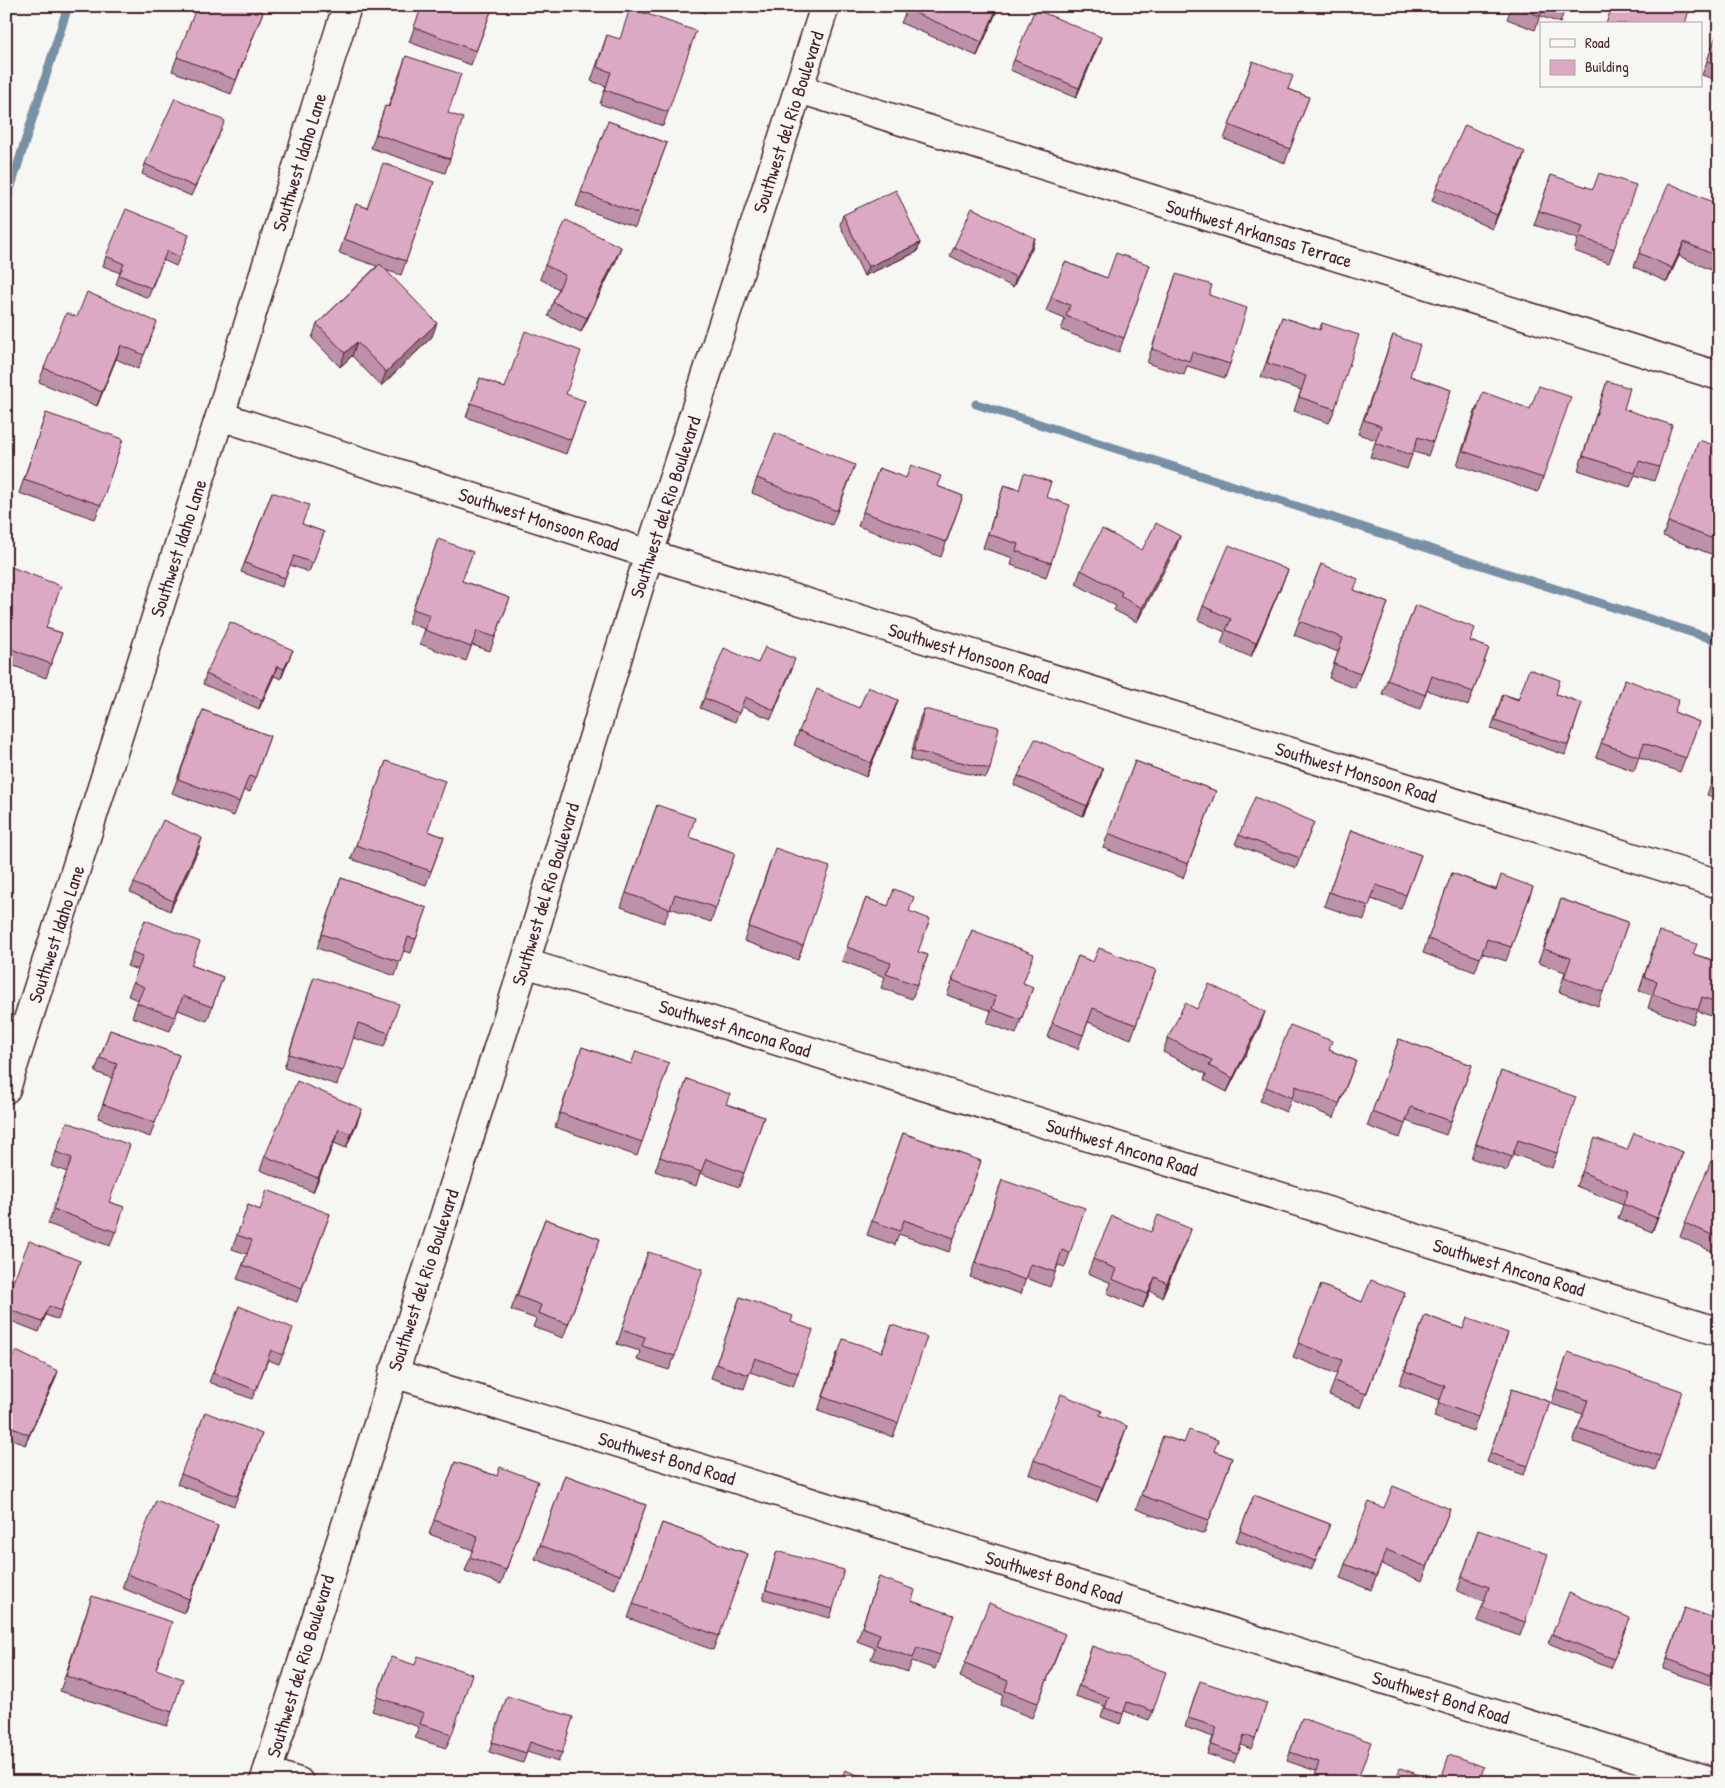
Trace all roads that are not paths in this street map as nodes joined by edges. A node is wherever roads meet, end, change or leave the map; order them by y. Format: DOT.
graph roads {
  1 [pos="347,6"];
  2 [pos="825,6"];
  3 [pos="799,89"];
  4 [pos="1719,376"];
  5 [pos="220,416"];
  6 [pos="649,554"];
  7 [pos="1719,884"];
  8 [pos="525,963"];
  9 [pos="6,1090"];
  10 [pos="1719,1332"];
  11 [pos="393,1373"];
  12 [pos="266,1777"];
  13 [pos="299,1782"];
  14 [pos="1716,1782"];
  1 -- 5 [label="street, Southwest Idaho Lane"];
  2 -- 3 [label="street, Southwest del Rio Boulevard"];
  3 -- 4 [label="street, Southwest Arkansas Terrace"];
  3 -- 6 [label="street, Southwest del Rio Boulevard"];
  5 -- 6 [label="street, Southwest Monsoon Road"];
  5 -- 9 [label="street, Southwest Idaho Lane"];
  6 -- 7 [label="street, Southwest Monsoon Road"];
  6 -- 8 [label="street, Southwest del Rio Boulevard"];
  8 -- 10 [label="street, Southwest Ancona Road"];
  8 -- 11 [label="street, Southwest del Rio Boulevard"];
  11 -- 12 [label="street, Southwest del Rio Boulevard"];
  11 -- 14 [label="street, Southwest Bond Road"];
  12 -- 13 [label="street"];
}
